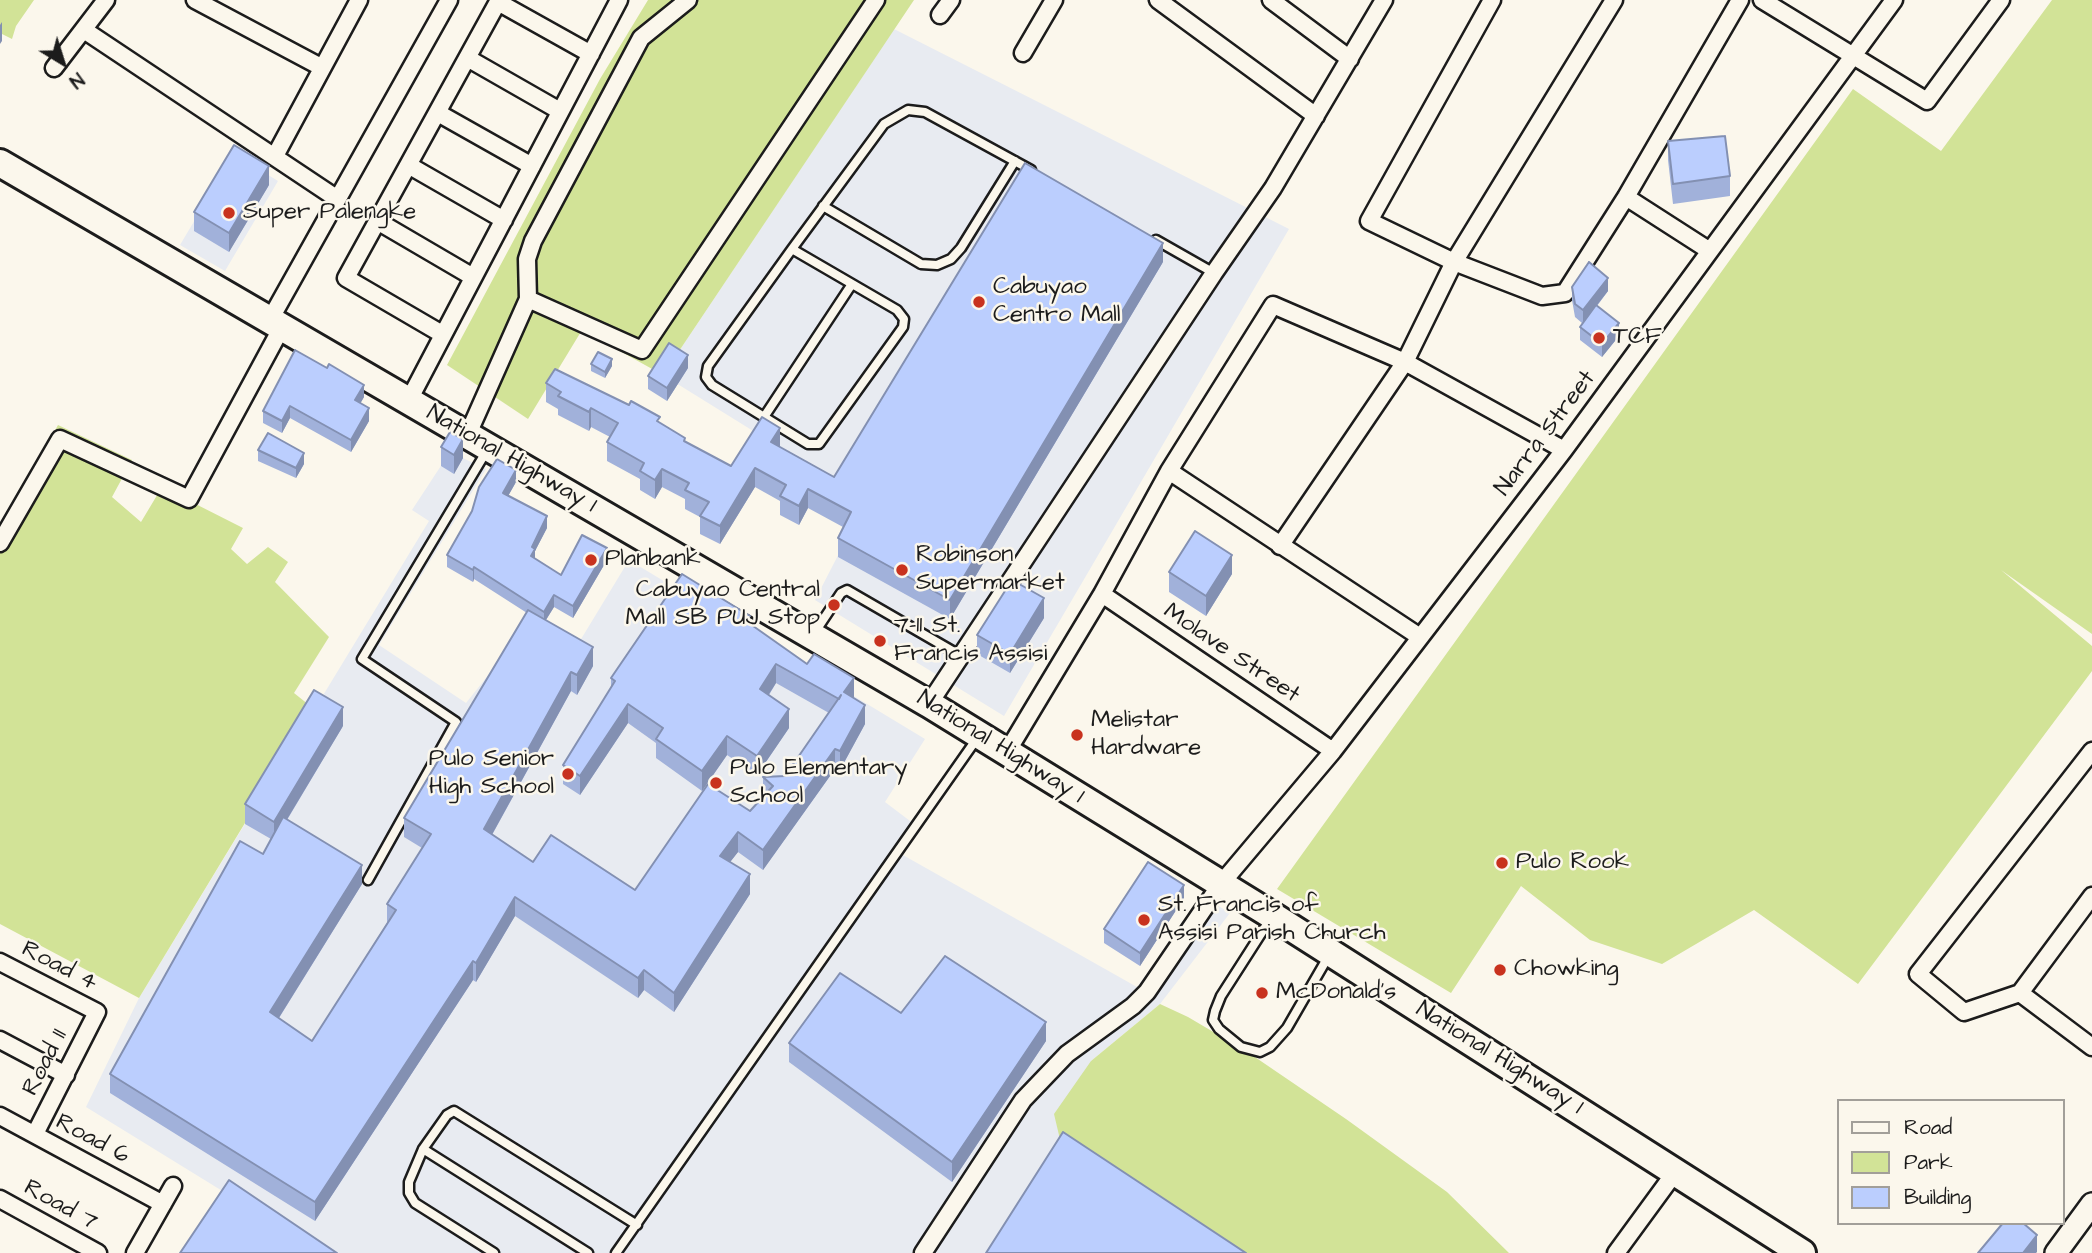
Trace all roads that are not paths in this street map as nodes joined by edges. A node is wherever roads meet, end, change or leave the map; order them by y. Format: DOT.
graph roads {
  1 [pos="106,0"];
  2 [pos="195,0"];
  3 [pos="449,0"];
  4 [pos="619,0"];
  5 [pos="688,0"];
  6 [pos="876,0"];
  7 [pos="951,0"];
  8 [pos="1054,0"];
  9 [pos="1158,0"];
  10 [pos="1271,0"];
  11 [pos="1492,0"];
  12 [pos="1614,0"];
  13 [pos="1740,0"];
  14 [pos="1762,0"];
  15 [pos="1894,0"];
  16 [pos="2001,0"];
  17 [pos="356,1"];
  18 [pos="499,1"];
  19 [pos="1380,2"];
  20 [pos="940,15"];
  21 [pos="84,30"];
  22 [pos="1023,53"];
  23 [pos="591,54"];
  24 [pos="1853,58"];
  25 [pos="470,59"];
  26 [pos="1350,59"];
  27 [pos="321,67"];
  28 [pos="54,68"];
  29 [pos="560,111"];
  30 [pos="438,113"];
  31 [pos="1316,116"];
  32 [pos="275,156"];
  33 [pos="1015,161"];
  34 [pos="0,163"];
  35 [pos="410,166"];
  36 [pos="532,166"];
  37 [pos="1038,174"];
  38 [pos="1626,197"];
  39 [pos="336,198"];
  40 [pos="823,206"];
  41 [pos="504,220"];
  42 [pos="379,222"];
  43 [pos="1144,233"];
  44 [pos="792,249"];
  45 [pos="1710,251"];
  46 [pos="1454,262"];
  47 [pos="1214,273"];
  48 [pos="472,277"];
  49 [pos="852,284"];
  50 [pos="528,299"];
  51 [pos="277,322"];
  52 [pos="442,334"];
  53 [pos="1405,362"];
  54 [pos="409,400"];
  55 [pos="764,417"];
  56 [pos="479,440"];
  57 [pos="1564,450"];
  58 [pos="1169,471"];
  59 [pos="0,543"];
  60 [pos="1280,546"];
  61 [pos="1102,594"];
  62 [pos="813,636"];
  63 [pos="1420,638"];
  64 [pos="961,656"];
  65 [pos="929,704"];
  66 [pos="980,735"];
  67 [pos="1333,751"];
  68 [pos="2092,751"];
  69 [pos="1007,752"];
  70 [pos="368,880"];
  71 [pos="1220,885"];
  72 [pos="2092,896"];
  73 [pos="1273,916"];
  74 [pos="1331,953"];
  75 [pos="0,962"];
  76 [pos="2020,993"];
  77 [pos="97,1012"];
  78 [pos="0,1040"];
  79 [pos="2092,1047"];
  80 [pos="66,1075"];
  81 [pos="0,1116"];
  82 [pos="35,1134"];
  83 [pos="423,1149"];
  84 [pos="1676,1171"];
  85 [pos="173,1186"];
  86 [pos="0,1199"];
  87 [pos="163,1204"];
  88 [pos="2092,1204"];
  89 [pos="637,1226"];
  90 [pos="98,1253"];
  91 [pos="135,1253"];
  92 [pos="494,1253"];
  93 [pos="588,1253"];
  94 [pos="616,1253"];
  95 [pos="923,1253"];
  96 [pos="1616,1253"];
  97 [pos="1802,1253"];
  98 [pos="2056,1253"];
  1 -- 21 [label="street"];
  2 -- 27 [label="street"];
  3 -- 39 [label="street"];
  4 -- 23 [label="street"];
  5 -- 50 [label="street"];
  6 -- 50 [label="street"];
  7 -- 20 [label="street"];
  8 -- 22 [label="street"];
  9 -- 31 [label="street"];
  10 -- 26 [label="street"];
  11 -- 46 [label="street"];
  12 -- 46 [label="street"];
  13 -- 38 [label="street"];
  14 -- 24 [label="street"];
  15 -- 24 [label="street, Narra Street"];
  16 -- 24 [label="street"];
  17 -- 27 [label="street"];
  18 -- 23 [label="street"];
  18 -- 25 [label="street"];
  19 -- 26 [label="street"];
  21 -- 28 [label="street"];
  21 -- 32 [label="street"];
  23 -- 29 [label="street"];
  24 -- 45 [label="street, Narra Street"];
  25 -- 29 [label="street"];
  25 -- 30 [label="street"];
  26 -- 31 [label="street"];
  27 -- 32 [label="street"];
  29 -- 36 [label="street"];
  30 -- 35 [label="street"];
  30 -- 36 [label="street"];
  31 -- 47 [label="street"];
  32 -- 39 [label="street"];
  33 -- 37 [label="lane"];
  33 -- 40 [label="lane"];
  33 -- 40 [label="lane"];
  34 -- 51 [label="highway, National Highway 1"];
  35 -- 41 [label="street"];
  35 -- 42 [label="street"];
  36 -- 41 [label="street"];
  38 -- 45 [label="street"];
  38 -- 46 [label="street"];
  39 -- 51 [label="street"];
  40 -- 44 [label="lane"];
  41 -- 48 [label="street"];
  42 -- 48 [label="street"];
  42 -- 52 [label="street"];
  43 -- 47 [label="lane"];
  44 -- 49 [label="lane"];
  44 -- 55 [label="lane"];
  45 -- 57 [label="street, Narra Street"];
  46 -- 53 [label="street"];
  47 -- 64 [label="street"];
  48 -- 52 [label="street"];
  49 -- 55 [label="lane"];
  49 -- 55 [label="lane"];
  50 -- 56 [label="street"];
  51 -- 54 [label="highway, National Highway 1"];
  51 -- 59 [label="street"];
  52 -- 54 [label="street"];
  53 -- 57 [label="street"];
  53 -- 58 [label="street"];
  53 -- 60 [label="street"];
  54 -- 56 [label="highway, National Highway 1"];
  56 -- 62 [label="highway, National Highway 1"];
  56 -- 70 [label="lane"];
  57 -- 63 [label="street, Narra Street"];
  58 -- 60 [label="street"];
  58 -- 61 [label="street"];
  60 -- 63 [label="street"];
  61 -- 67 [label="street, Molave Street"];
  61 -- 69 [label="street"];
  62 -- 64 [label="lane"];
  62 -- 65 [label="highway, National Highway 1"];
  63 -- 67 [label="street, Narra Street"];
  64 -- 65 [label="street"];
  65 -- 66 [label="highway, National Highway 1"];
  66 -- 69 [label="highway, National Highway 1"];
  66 -- 89 [label="lane"];
  67 -- 71 [label="street, Narra Street"];
  68 -- 76 [label="street"];
  69 -- 71 [label="highway, National Highway 1"];
  71 -- 73 [label="highway, National Highway 1"];
  71 -- 95 [label="street, Narra Street"];
  72 -- 76 [label="street"];
  73 -- 74 [label="highway, National Highway 1"];
  73 -- 74 [label="lane"];
  74 -- 84 [label="highway, National Highway 1"];
  75 -- 77 [label="street, Road 4"];
  76 -- 79 [label="street"];
  77 -- 80 [label="street, Road 11"];
  78 -- 80 [label="street"];
  80 -- 82 [label="street, Road 11"];
  81 -- 82 [label="street, Road 6"];
  82 -- 87 [label="street, Road 6"];
  83 -- 89 [label="lane"];
  83 -- 92 [label="lane"];
  83 -- 93 [label="lane"];
  84 -- 96 [label="street"];
  84 -- 97 [label="highway, National Highway 1"];
  85 -- 87 [label="street"];
  86 -- 90 [label="street, Road 7"];
  87 -- 91 [label="street"];
  88 -- 98 [label="main road"];
  89 -- 94 [label="lane"];
}
